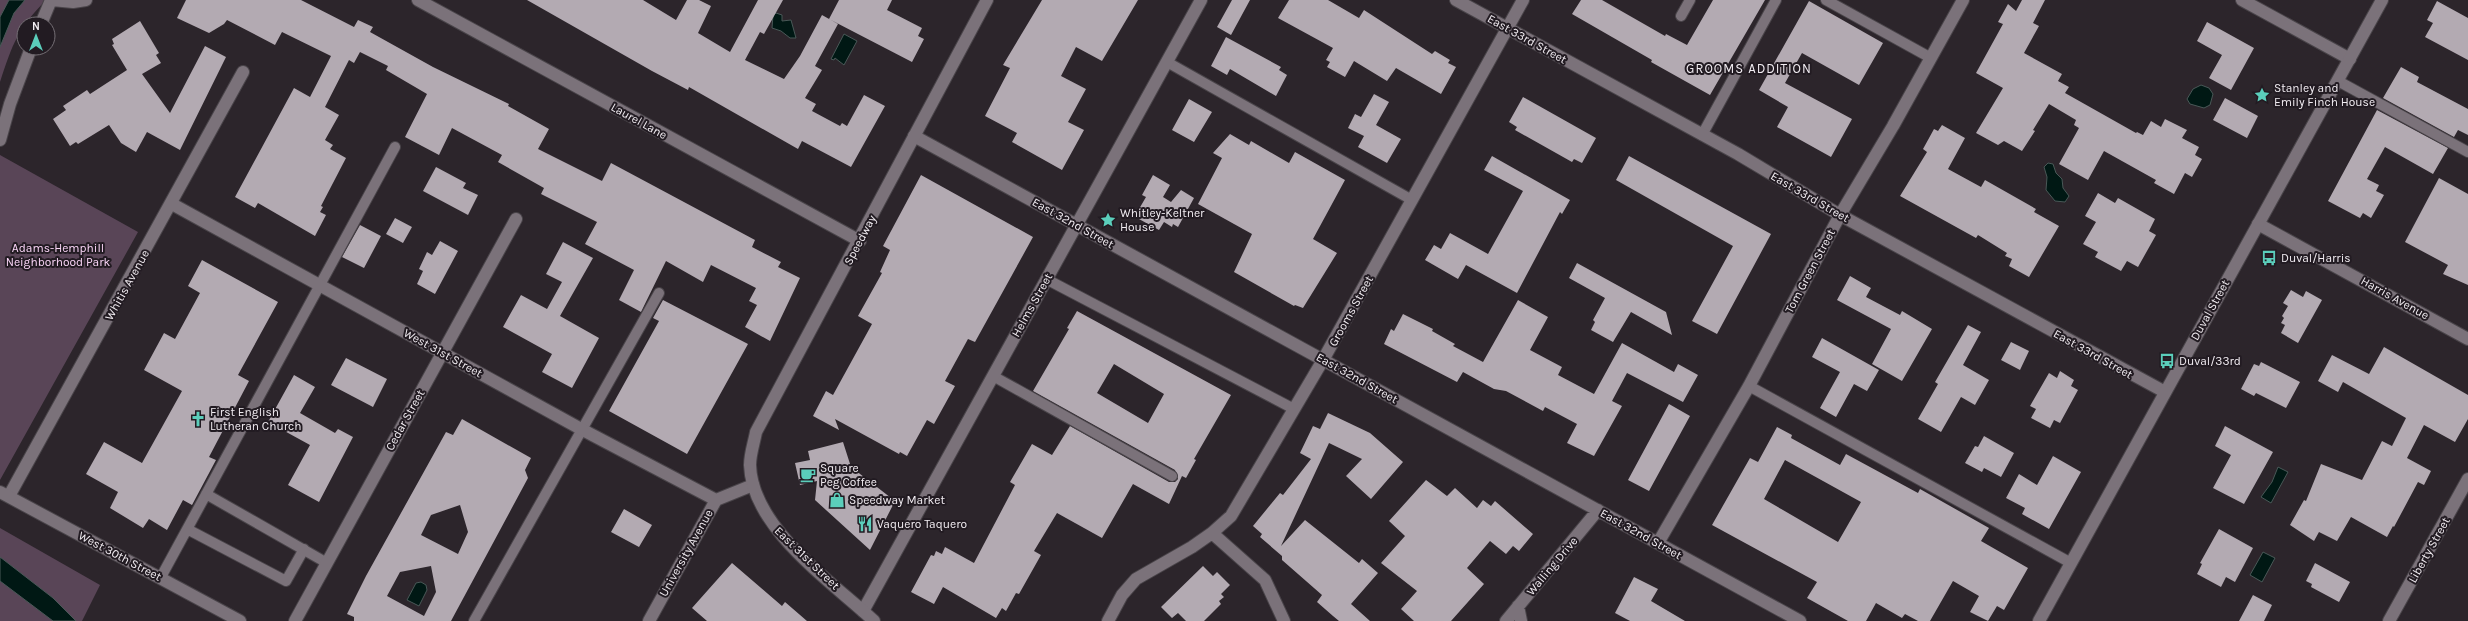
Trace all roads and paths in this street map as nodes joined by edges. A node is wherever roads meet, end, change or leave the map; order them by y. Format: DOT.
graph roads {
  1 [pos="51,0"];
  2 [pos="86,0"];
  3 [pos="418,0"];
  4 [pos="987,0"];
  5 [pos="1201,0"];
  6 [pos="1456,0"];
  7 [pos="1523,0"];
  8 [pos="1690,0"];
  9 [pos="1776,0"];
  10 [pos="1826,0"];
  11 [pos="1963,0"];
  12 [pos="2242,0"];
  13 [pos="2382,0"];
  14 [pos="44,16"];
  15 [pos="1681,16"];
  16 [pos="1507,28"];
  17 [pos="28,56"];
  18 [pos="1931,58"];
  19 [pos="2350,59"];
  20 [pos="1167,62"];
  21 [pos="243,72"];
  22 [pos="2338,81"];
  23 [pos="1702,135"];
  24 [pos="914,136"];
  25 [pos="0,140"];
  26 [pos="395,147"];
  27 [pos="2468,152"];
  28 [pos="1412,200"];
  29 [pos="172,204"];
  30 [pos="1840,215"];
  31 [pos="516,219"];
  32 [pos="2258,224"];
  33 [pos="1077,225"];
  34 [pos="860,241"];
  35 [pos="1046,280"];
  36 [pos="319,286"];
  37 [pos="659,293"];
  38 [pos="2468,339"];
  39 [pos="442,352"];
  40 [pos="1323,360"];
  41 [pos="993,376"];
  42 [pos="1749,386"];
  43 [pos="2165,392"];
  44 [pos="1294,410"];
  45 [pos="581,430"];
  46 [pos="1172,476"];
  47 [pos="2468,479"];
  48 [pos="753,485"];
  49 [pos="4,494"];
  50 [pos="206,494"];
  51 [pos="716,500"];
  52 [pos="1598,510"];
  53 [pos="187,529"];
  54 [pos="1212,533"];
  55 [pos="1658,543"];
  56 [pos="304,549"];
  57 [pos="327,563"];
  58 [pos="2071,563"];
  59 [pos="160,577"];
  60 [pos="1518,606"];
  61 [pos="863,611"];
  62 [pos="240,621"];
  63 [pos="295,621"];
  64 [pos="474,621"];
  65 [pos="649,621"];
  66 [pos="874,621"];
  67 [pos="1108,621"];
  68 [pos="1284,621"];
  69 [pos="1506,621"];
  70 [pos="1521,621"];
  71 [pos="1800,621"];
  72 [pos="2038,621"];
  73 [pos="2389,621"];
  1 -- 2 [label="street"];
  1 -- 14 [label="street"];
  3 -- 34 [label="street, Laurel Lane"];
  4 -- 24 [label="street, Speedway"];
  5 -- 20 [label="street, Helms Street"];
  6 -- 16 [label="street, East 33rd Street"];
  7 -- 16 [label="street, Grooms Street"];
  8 -- 15 [label="lane"];
  9 -- 23 [label="lane"];
  10 -- 18 [label="lane"];
  11 -- 18 [label="street, Tom Green Street"];
  12 -- 19 [label="street"];
  13 -- 19 [label="street, Duval Street"];
  16 -- 23 [label="street, East 33rd Street"];
  16 -- 28 [label="street, Grooms Street"];
  17 -- 25 [label="street"];
  18 -- 30 [label="street, Tom Green Street"];
  19 -- 22 [label="street, Duval Street"];
  20 -- 28 [label="lane"];
  20 -- 33 [label="street, Helms Street"];
  21 -- 29 [label="street, Whitis Avenue"];
  22 -- 27 [label="lane"];
  22 -- 32 [label="street, Duval Street"];
  23 -- 30 [label="street, East 33rd Street"];
  24 -- 33 [label="street, East 32nd Street"];
  24 -- 34 [label="street, Speedway"];
  26 -- 36 [label="lane"];
  28 -- 40 [label="street, Grooms Street"];
  29 -- 36 [label="street, West 31st Street"];
  29 -- 49 [label="street, Whitis Avenue"];
  30 -- 42 [label="street, Tom Green Street"];
  30 -- 43 [label="street, East 33rd Street"];
  31 -- 39 [label="street, Cedar Street"];
  32 -- 38 [label="street, Harris Avenue"];
  32 -- 43 [label="street, Duval Street"];
  33 -- 35 [label="street, Helms Street"];
  33 -- 40 [label="street, East 32nd Street"];
  34 -- 48 [label="street, Speedway"];
  35 -- 41 [label="street, Helms Street"];
  35 -- 44 [label="lane"];
  36 -- 39 [label="street, West 31st Street"];
  36 -- 50 [label="lane"];
  37 -- 45 [label="lane"];
  39 -- 45 [label="street, West 31st Street"];
  39 -- 57 [label="street, Cedar Street"];
  40 -- 44 [label="street, Grooms Street"];
  40 -- 52 [label="street, East 32nd Street"];
  41 -- 46 [label="lane"];
  41 -- 61 [label="street, Helms Street"];
  42 -- 55 [label="street, Tom Green Street"];
  42 -- 58 [label="lane"];
  43 -- 58 [label="street, Duval Street"];
  44 -- 54 [label="street, Grooms Street"];
  45 -- 51 [label="street, West 31st Street"];
  45 -- 64 [label="lane"];
  47 -- 73 [label="street, Liberty Street"];
  48 -- 51 [label="street, University Avenue"];
  48 -- 61 [label="street, East 31st Street"];
  49 -- 59 [label="street, West 30th Street"];
  50 -- 53 [label="lane"];
  50 -- 56 [label="lane"];
  51 -- 65 [label="street, University Avenue"];
  52 -- 55 [label="street, East 32nd Street"];
  52 -- 60 [label="street, Walling Drive"];
  53 -- 56 [label="lane"];
  53 -- 59 [label="lane"];
  54 -- 67 [label="street, Grooms Street"];
  54 -- 68 [label="street"];
  55 -- 71 [label="street, East 32nd Street"];
  56 -- 57 [label="lane"];
  57 -- 63 [label="street, Cedar Street"];
  58 -- 72 [label="street, Duval Street"];
  59 -- 62 [label="street, West 30th Street"];
  60 -- 69 [label="street, Walling Drive"];
  60 -- 70 [label="street"];
  61 -- 66 [label="street, East 31st Street"];
}
